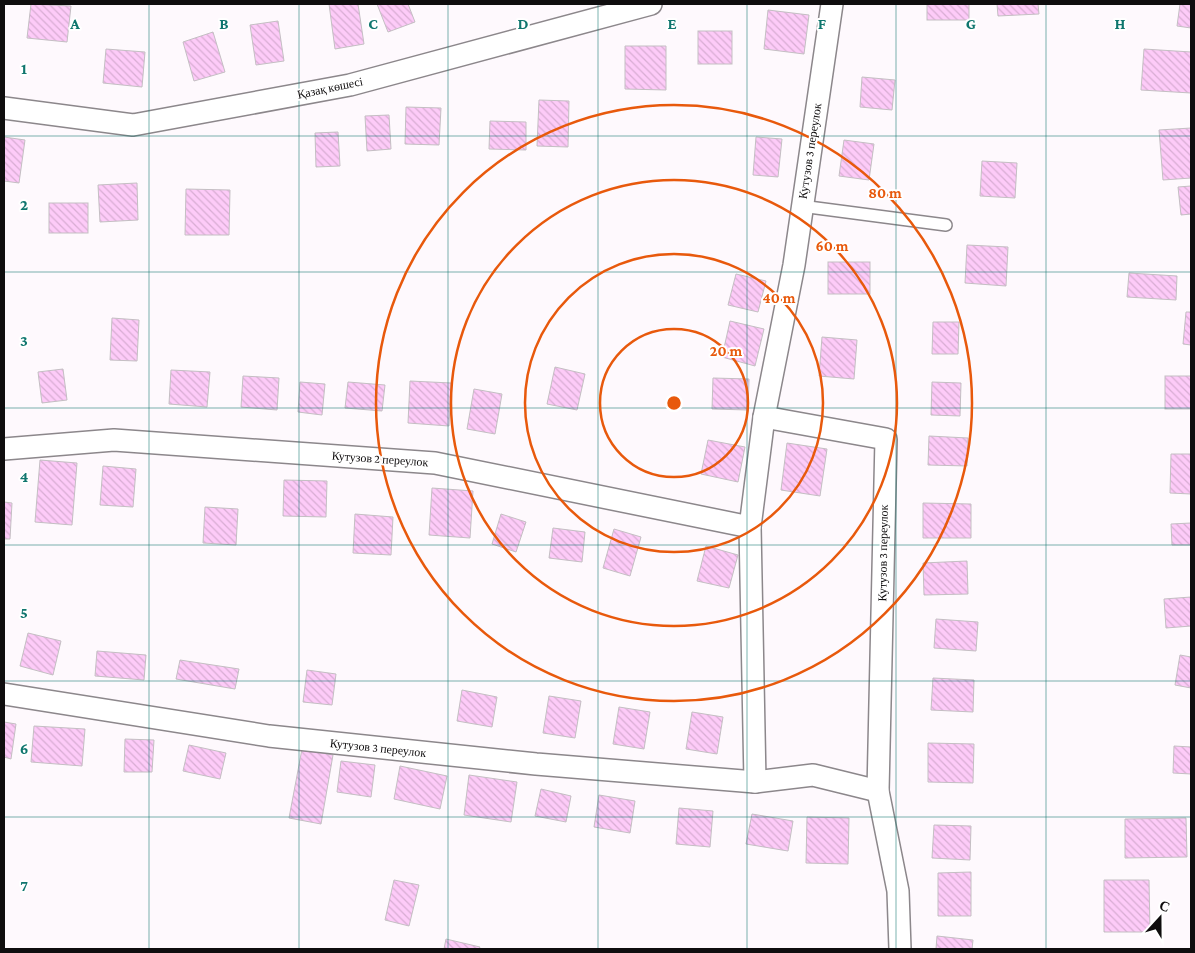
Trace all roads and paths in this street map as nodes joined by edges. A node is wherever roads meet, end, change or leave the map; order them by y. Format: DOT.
graph roads {
  1 [pos="651,4"];
  2 [pos="832,4"];
  3 [pos="4,108"];
  4 [pos="802,206"];
  5 [pos="946,225"];
  6 [pos="764,417"];
  7 [pos="4,449"];
  8 [pos="750,527"];
  9 [pos="4,694"];
  10 [pos="755,782"];
  11 [pos="878,791"];
  12 [pos="900,949"];
  1 -- 3 [label="street, Қазақ көшесі"];
  2 -- 4 [label="street, Кутузов 3 переулок"];
  4 -- 5 [label="lane"];
  4 -- 6 [label="street, Кутузов 3 переулок"];
  6 -- 8 [label="street, Кутузов 3 переулок"];
  6 -- 11 [label="street, Кутузов 3 переулок"];
  7 -- 8 [label="street, Кутузов 2 переулок"];
  8 -- 10 [label="street, Кутузов 3 переулок"];
  9 -- 10 [label="street, Кутузов 3 переулок"];
  10 -- 11 [label="street, Кутузов 3 переулок"];
  11 -- 12 [label="street, Кутузов 3 переулок"];
}
